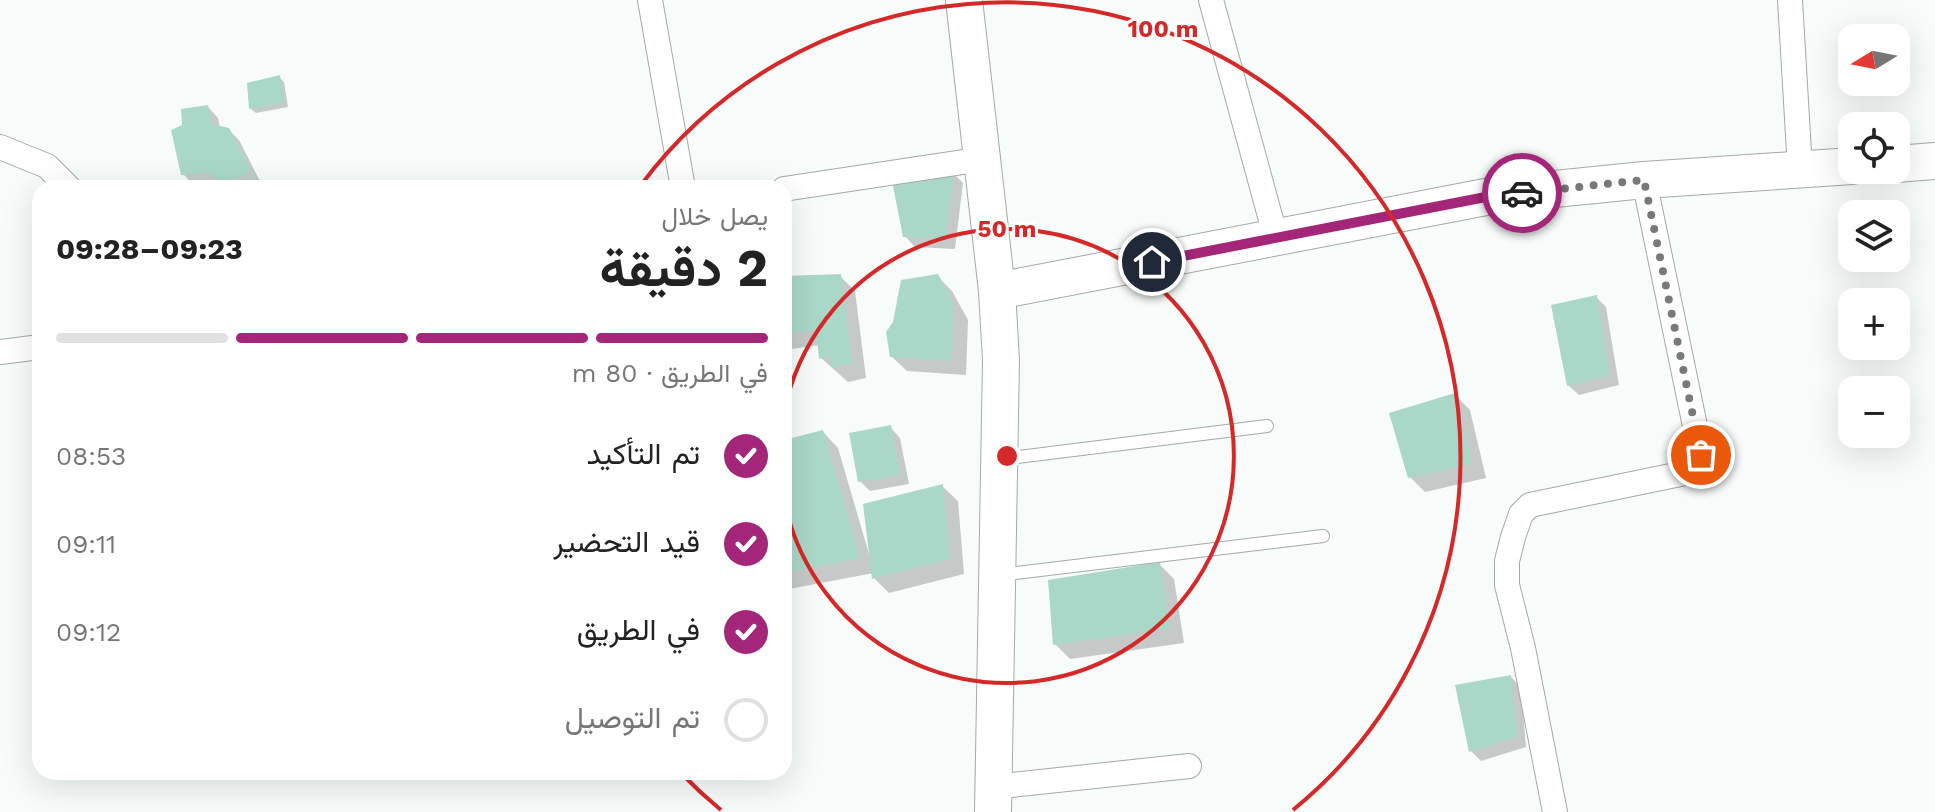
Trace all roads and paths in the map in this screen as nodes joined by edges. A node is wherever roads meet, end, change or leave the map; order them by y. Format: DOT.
graph roads {
  1 [pos="650,0"];
  2 [pos="964,0"];
  3 [pos="1211,0"];
  4 [pos="1790,0"];
  5 [pos="0,147"];
  6 [pos="983,159"];
  7 [pos="1935,161"];
  8 [pos="1910,163"];
  9 [pos="1838,167"];
  10 [pos="1800,169"];
  11 [pos="61,180"];
  12 [pos="682,180"];
  13 [pos="1644,180"];
  14 [pos="792,188"];
  15 [pos="1276,238"];
  16 [pos="997,291"];
  17 [pos="32,348"];
  18 [pos="0,352"];
  19 [pos="1267,426"];
  20 [pos="999,460"];
  21 [pos="1323,536"];
  22 [pos="996,575"];
  23 [pos="1189,766"];
  24 [pos="993,800"];
  25 [pos="1555,812"];
  1 -- 12 [label="street"];
  2 -- 6 [label="street"];
  3 -- 15 [label="street"];
  4 -- 10 [label="street"];
  5 -- 11 [label="street"];
  6 -- 14 [label="street"];
  6 -- 16 [label="street"];
  7 -- 8 [label="street"];
  9 -- 10 [label="street"];
  10 -- 13 [label="street"];
  13 -- 15 [label="street"];
  13 -- 25 [label="street"];
  15 -- 16 [label="street"];
  16 -- 20 [label="street"];
  17 -- 18 [label="street"];
  19 -- 20 [label="lane"];
  20 -- 22 [label="street"];
  21 -- 22 [label="lane"];
  22 -- 24 [label="street"];
  23 -- 24 [label="street"];
}
